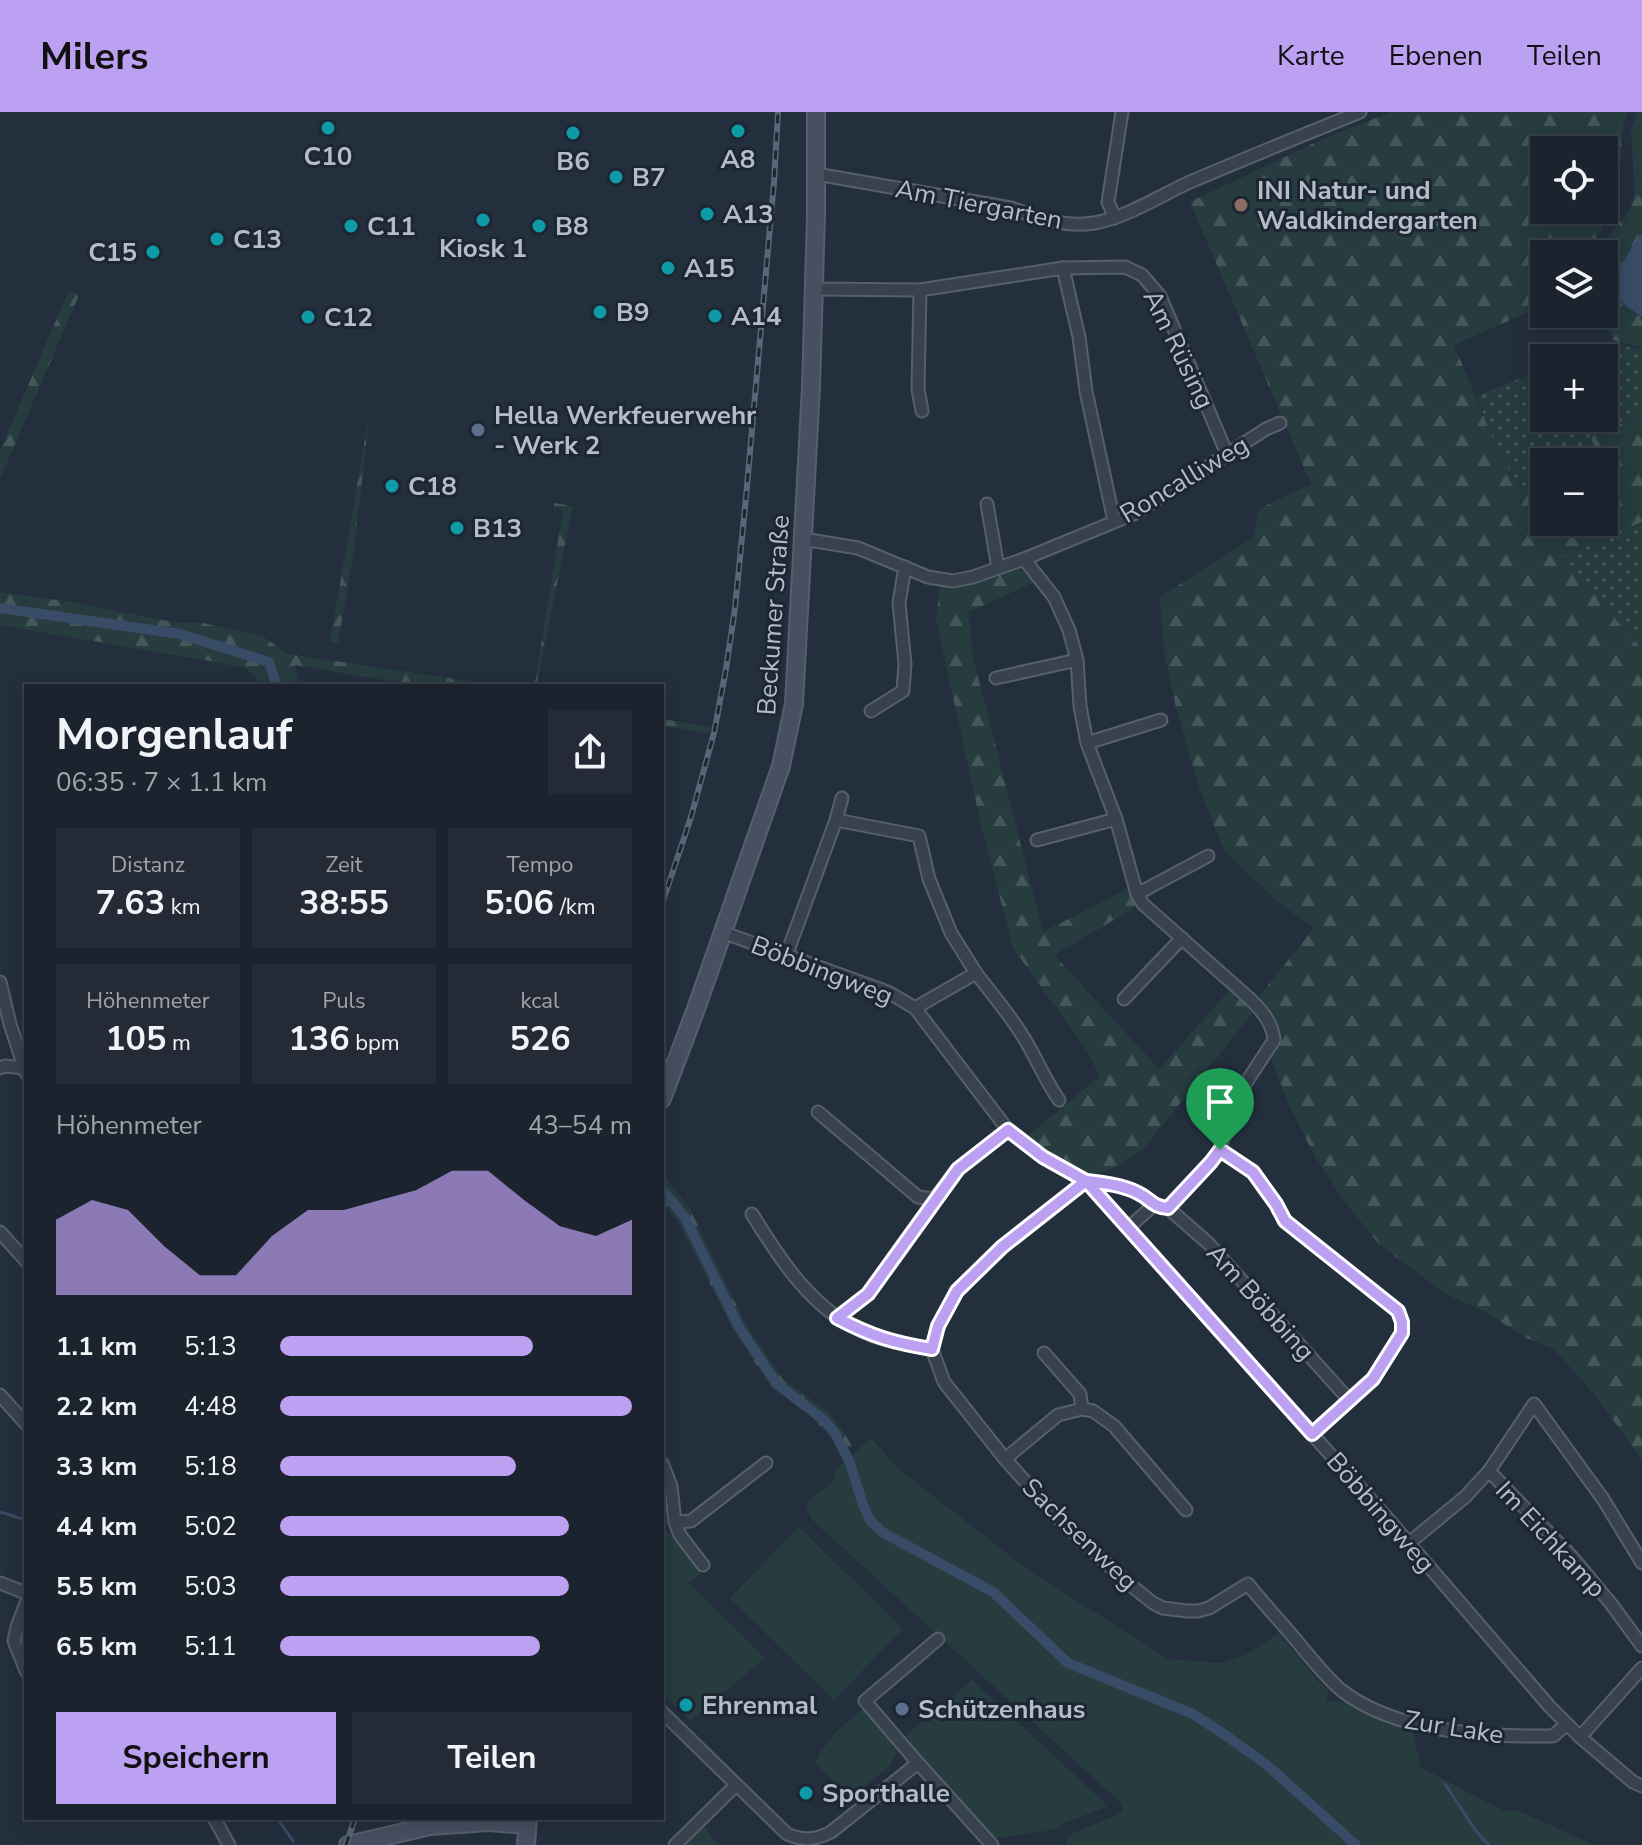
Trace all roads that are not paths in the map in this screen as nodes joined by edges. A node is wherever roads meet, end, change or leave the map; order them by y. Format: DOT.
graph roads {
  1 [pos="816,112"];
  2 [pos="1122,112"];
  3 [pos="1360,112"];
  4 [pos="816,174"];
  5 [pos="1115,218"];
  6 [pos="1063,268"];
  7 [pos="814,289"];
  8 [pos="920,290"];
  9 [pos="922,411"];
  10 [pos="1280,423"];
  11 [pos="1227,454"];
  12 [pos="987,504"];
  13 [pos="1114,521"];
  14 [pos="803,539"];
  15 [pos="1024,559"];
  16 [pos="905,567"];
  17 [pos="998,568"];
  18 [pos="1077,660"];
  19 [pos="996,678"];
  20 [pos="871,711"];
  21 [pos="1161,720"];
  22 [pos="1087,743"];
  23 [pos="842,798"];
  24 [pos="1116,819"];
  25 [pos="836,820"];
  26 [pos="1037,840"];
  27 [pos="1208,856"];
  28 [pos="1137,894"];
  29 [pos="722,932"];
  30 [pos="1182,938"];
  31 [pos="786,956"];
  32 [pos="976,973"];
  33 [pos="0,982"];
  34 [pos="1124,999"];
  35 [pos="915,1008"];
  36 [pos="24,1067"];
  37 [pos="0,1068"];
  38 [pos="24,1070"];
  39 [pos="664,1093"];
  40 [pos="1059,1100"];
  41 [pos="818,1112"];
  42 [pos="1008,1130"];
  43 [pos="1220,1150"];
  44 [pos="1086,1181"];
  45 [pos="934,1199"];
  46 [pos="1154,1205"];
  47 [pos="1168,1208"];
  48 [pos="752,1214"];
  49 [pos="1128,1228"];
  50 [pos="0,1232"];
  51 [pos="24,1259"];
  52 [pos="837,1318"];
  53 [pos="932,1349"];
  54 [pos="1044,1353"];
  55 [pos="1,1399"];
  56 [pos="1350,1401"];
  57 [pos="1082,1409"];
  58 [pos="24,1422"];
  59 [pos="1312,1434"];
  60 [pos="1005,1459"];
  61 [pos="766,1463"];
  62 [pos="664,1467"];
  63 [pos="1489,1471"];
  64 [pos="1186,1510"];
  65 [pos="675,1522"];
  66 [pos="1409,1543"];
  67 [pos="1642,1563"];
  68 [pos="703,1565"];
  69 [pos="0,1583"];
  70 [pos="1248,1584"];
  71 [pos="24,1592"];
  72 [pos="24,1608"];
  73 [pos="938,1639"];
  74 [pos="1642,1646"];
  75 [pos="24,1666"];
  76 [pos="1642,1668"];
  77 [pos="664,1714"];
  78 [pos="1567,1724"];
  79 [pos="1580,1737"];
  80 [pos="918,1763"];
  81 [pos="736,1785"];
  82 [pos="1642,1786"];
  83 [pos="215,1820"];
  84 [pos="491,1820"];
  85 [pos="429,1822"];
  86 [pos="527,1822"];
  87 [pos="229,1845"];
  88 [pos="348,1845"];
  89 [pos="526,1845"];
  90 [pos="675,1845"];
  91 [pos="992,1845"];
  1 -- 4 [label="main road, Beckumer Straße"];
  2 -- 5 [label="street"];
  3 -- 5 [label="street, Am Tiergarten"];
  4 -- 5 [label="street, Am Tiergarten"];
  4 -- 7 [label="main road, Beckumer Straße"];
  6 -- 8 [label="street, Am Rüsing"];
  6 -- 11 [label="street, Am Rüsing"];
  6 -- 13 [label="street"];
  7 -- 8 [label="street, Am Rüsing"];
  7 -- 14 [label="main road, Beckumer Straße"];
  8 -- 9 [label="street"];
  10 -- 11 [label="street, Roncalliweg"];
  11 -- 13 [label="street, Roncalliweg"];
  12 -- 17 [label="street"];
  13 -- 15 [label="street, Roncalliweg"];
  14 -- 16 [label="street, Roncalliweg"];
  14 -- 29 [label="main road, Beckumer Straße"];
  15 -- 17 [label="street, Roncalliweg"];
  15 -- 18 [label="street"];
  16 -- 17 [label="street, Roncalliweg"];
  16 -- 20 [label="street"];
  18 -- 19 [label="street"];
  18 -- 22 [label="street"];
  21 -- 22 [label="street"];
  22 -- 24 [label="street"];
  23 -- 25 [label="street"];
  24 -- 26 [label="street"];
  24 -- 28 [label="street"];
  25 -- 31 [label="street"];
  25 -- 32 [label="street"];
  27 -- 28 [label="street"];
  28 -- 30 [label="street"];
  29 -- 31 [label="street, Böbbingweg"];
  29 -- 39 [label="main road, Beckumer Straße"];
  30 -- 34 [label="street"];
  30 -- 43 [label="street"];
  31 -- 35 [label="street, Böbbingweg"];
  32 -- 35 [label="street"];
  32 -- 40 [label="street"];
  33 -- 36 [label="street"];
  35 -- 42 [label="street, Böbbingweg"];
  37 -- 38 [label="street"];
  41 -- 45 [label="street"];
  42 -- 44 [label="street, Böbbingweg"];
  42 -- 45 [label="street"];
  43 -- 47 [label="street"];
  43 -- 56 [label="street"];
  44 -- 46 [label="street, Böbbingweg"];
  44 -- 49 [label="street, Böbbingweg"];
  44 -- 53 [label="street"];
  45 -- 52 [label="street"];
  46 -- 47 [label="street, Am Böbbing"];
  46 -- 49 [label="street"];
  47 -- 56 [label="street, Am Böbbing"];
  48 -- 52 [label="street"];
  49 -- 59 [label="street, Böbbingweg"];
  50 -- 51 [label="street"];
  52 -- 53 [label="street"];
  53 -- 60 [label="street, Sachsenweg"];
  54 -- 57 [label="street"];
  55 -- 58 [label="street"];
  56 -- 59 [label="street"];
  57 -- 60 [label="street"];
  57 -- 64 [label="street"];
  59 -- 66 [label="street, Böbbingweg"];
  60 -- 70 [label="street, Sachsenweg"];
  61 -- 65 [label="street"];
  62 -- 65 [label="street"];
  63 -- 66 [label="street"];
  63 -- 67 [label="street"];
  63 -- 74 [label="street, Im Eichkamp"];
  65 -- 68 [label="street"];
  66 -- 78 [label="street, Böbbingweg"];
  69 -- 71 [label="street"];
  70 -- 78 [label="street, Zur Lake"];
  72 -- 75 [label="street"];
  73 -- 80 [label="street"];
  76 -- 79 [label="street"];
  77 -- 81 [label="street"];
  78 -- 79 [label="street, Böbbingweg"];
  79 -- 82 [label="street, Böbbingweg"];
  80 -- 81 [label="street"];
  80 -- 91 [label="street"];
  81 -- 90 [label="street"];
  83 -- 87 [label="street"];
  84 -- 85 [label="main road"];
  84 -- 86 [label="main road"];
  85 -- 88 [label="main road"];
  86 -- 89 [label="main road"];
}
